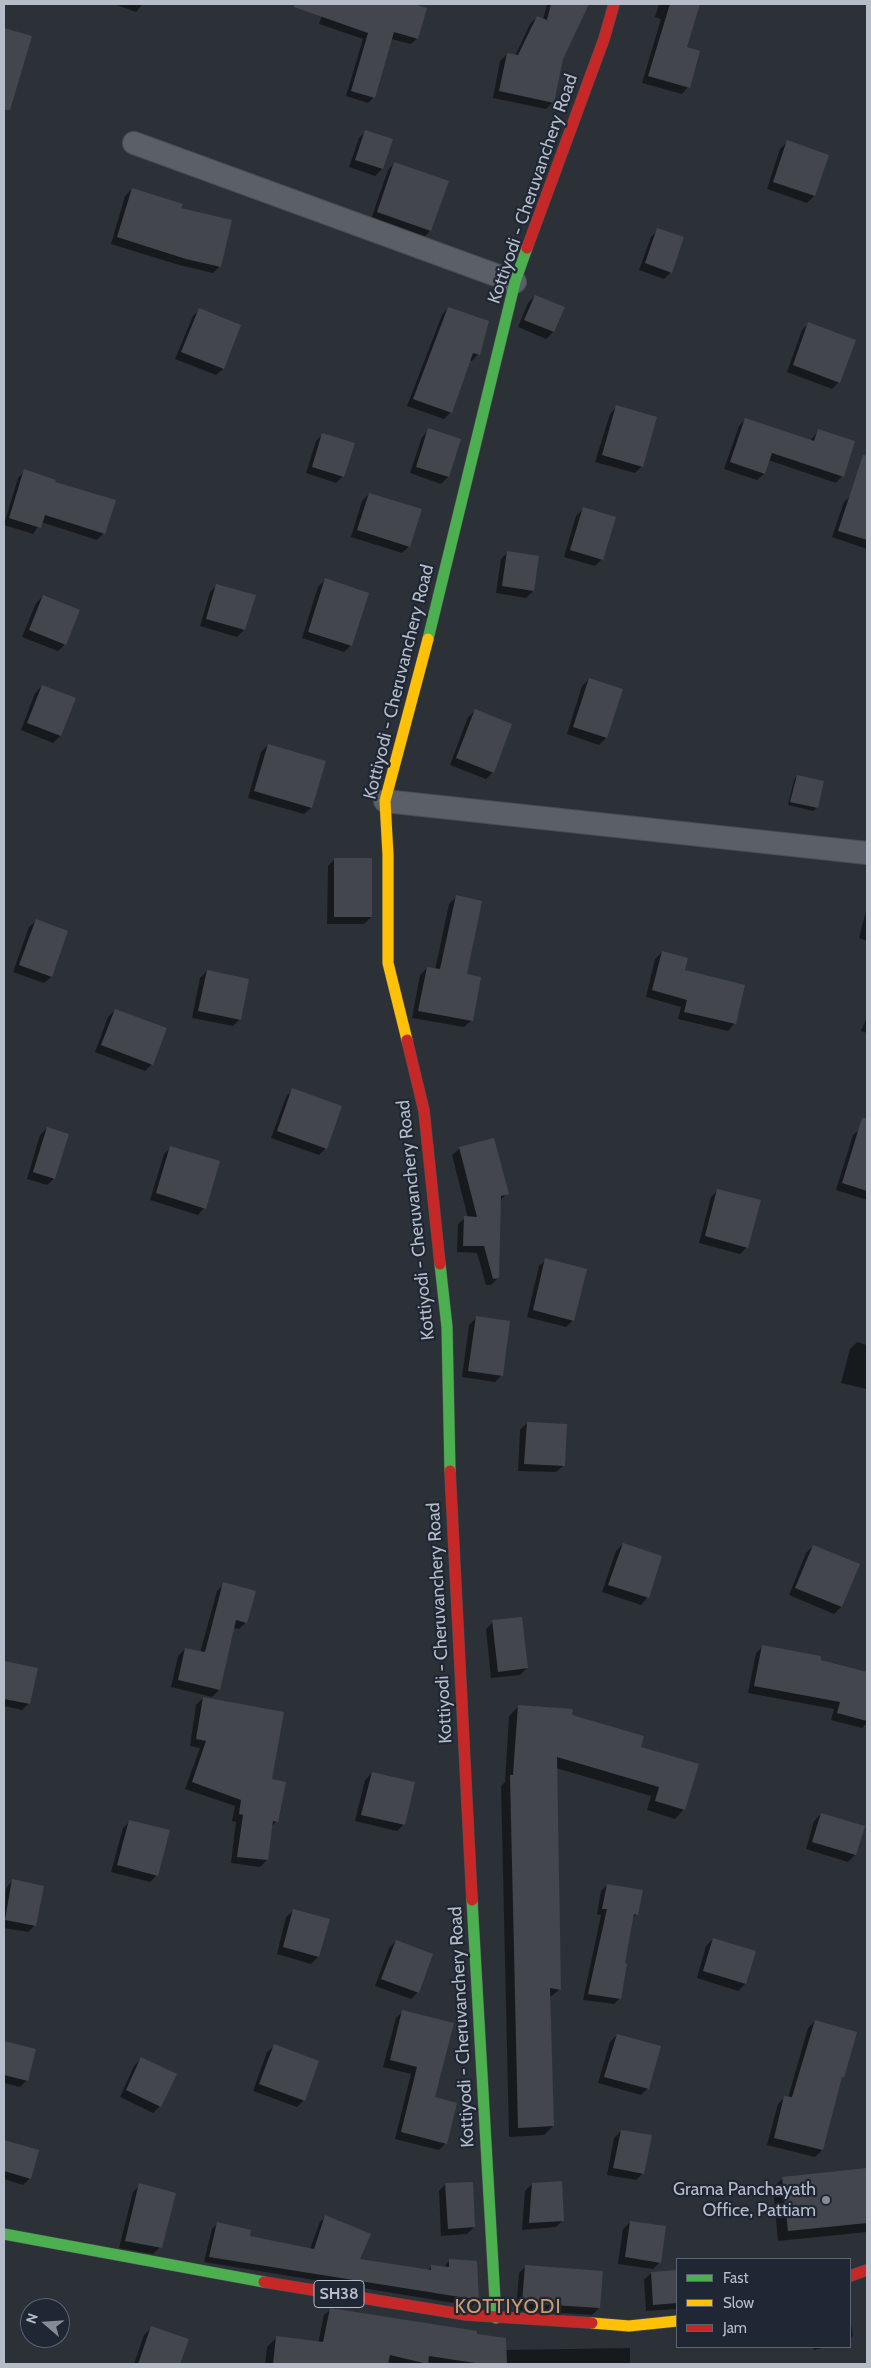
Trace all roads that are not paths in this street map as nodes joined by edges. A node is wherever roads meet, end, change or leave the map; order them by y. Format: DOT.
graph roads {
  1 [pos="614,4"];
  2 [pos="134,143"];
  3 [pos="515,282"];
  4 [pos="385,801"];
  5 [pos="867,853"];
  6 [pos="4,2234"];
  7 [pos="867,2270"];
  8 [pos="851,2276"];
  9 [pos="496,2318"];
  10 [pos="676,2321"];
  1 -- 3 [label="main road, Kottiyodi - Cheruvanchery Road"];
  2 -- 3 [label="street"];
  3 -- 4 [label="main road, Kottiyodi - Cheruvanchery Road"];
  4 -- 5 [label="street"];
  4 -- 9 [label="main road, Kottiyodi - Cheruvanchery Road"];
  6 -- 9 [label="main road, SH38"];
  7 -- 8 [label="main road"];
  9 -- 10 [label="main road, SH38"];
}
